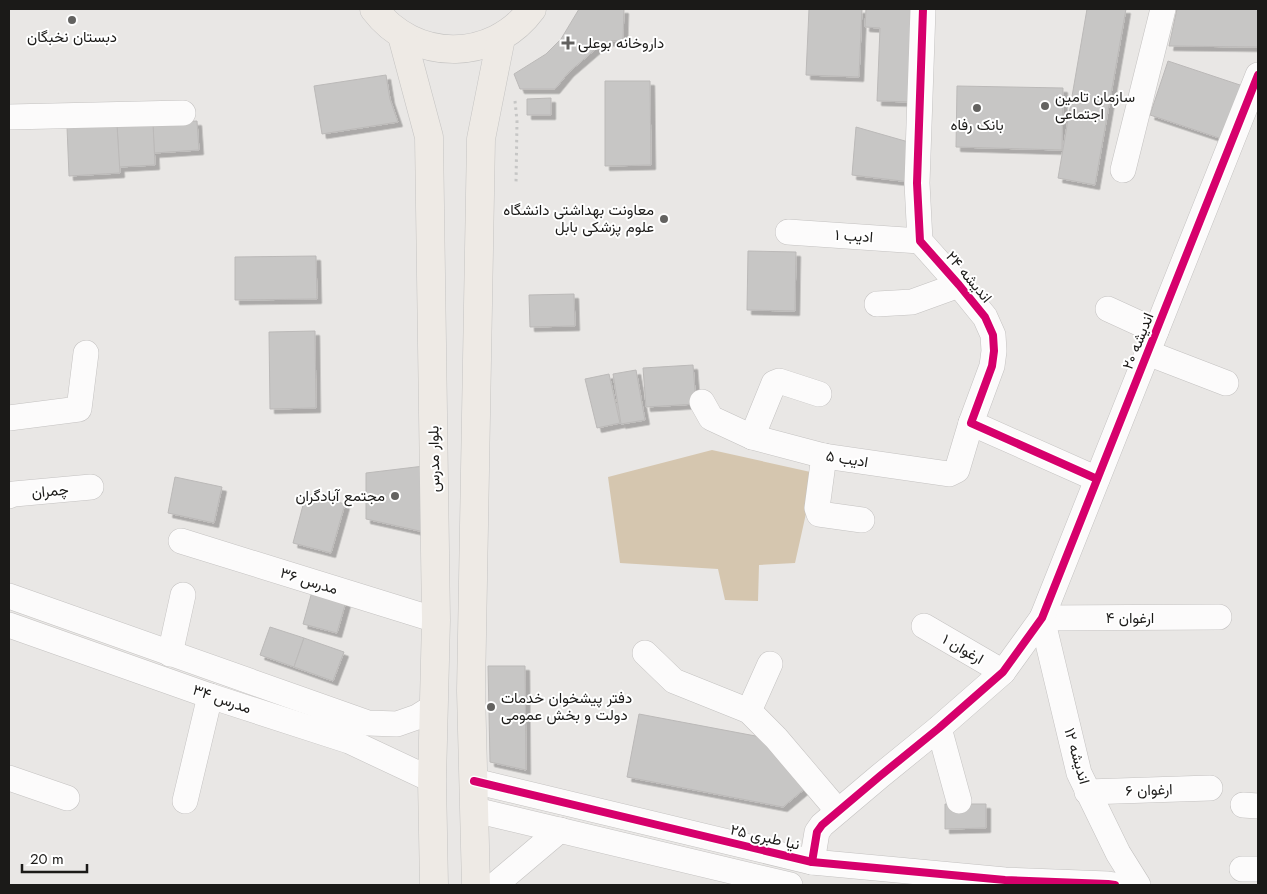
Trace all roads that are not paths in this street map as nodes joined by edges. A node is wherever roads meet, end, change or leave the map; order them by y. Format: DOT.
graph roads {
  1 [pos="374,9"];
  2 [pos="532,9"];
  3 [pos="923,9"];
  4 [pos="1163,9"];
  5 [pos="402,36"];
  6 [pos="501,38"];
  7 [pos="1258,75"];
  8 [pos="183,113"];
  9 [pos="9,117"];
  10 [pos="1123,170"];
  11 [pos="788,232"];
  12 [pos="920,240"];
  13 [pos="959,285"];
  14 [pos="877,304"];
  15 [pos="1108,309"];
  16 [pos="1152,342"];
  17 [pos="86,353"];
  18 [pos="1226,383"];
  19 [pos="819,394"];
  20 [pos="702,402"];
  21 [pos="9,418"];
  22 [pos="971,423"];
  23 [pos="752,437"];
  24 [pos="824,456"];
  25 [pos="1098,479"];
  26 [pos="91,487"];
  27 [pos="9,496"];
  28 [pos="862,520"];
  29 [pos="181,541"];
  30 [pos="183,595"];
  31 [pos="9,596"];
  32 [pos="1219,617"];
  33 [pos="1042,618"];
  34 [pos="436,620"];
  35 [pos="9,625"];
  36 [pos="924,626"];
  37 [pos="645,653"];
  38 [pos="170,654"];
  39 [pos="770,664"];
  40 [pos="1002,672"];
  41 [pos="210,696"];
  42 [pos="433,707"];
  43 [pos="749,711"];
  44 [pos="939,728"];
  45 [pos="9,778"];
  46 [pos="432,780"];
  47 [pos="474,781"];
  48 [pos="1210,788"];
  49 [pos="1087,792"];
  50 [pos="67,798"];
  51 [pos="185,801"];
  52 [pos="958,801"];
  53 [pos="475,810"];
  54 [pos="838,811"];
  55 [pos="665,827"];
  56 [pos="560,830"];
  57 [pos="656,853"];
  58 [pos="812,862"];
  59 [pos="434,885"];
  60 [pos="476,885"];
  61 [pos="495,885"];
  62 [pos="790,885"];
  63 [pos="1115,885"];
  64 [pos="1138,885"];
  1 -- 5 [label="main road"];
  2 -- 6 [label="main road"];
  3 -- 12 [label="street"];
  4 -- 10 [label="street"];
  5 -- 6 [label="main road"];
  5 -- 34 [label="main road, بلوار مدرس"];
  6 -- 47 [label="main road"];
  7 -- 16 [label="street, اندیشه ۲۰"];
  8 -- 9 [label="street"];
  11 -- 12 [label="street, ادیب ۱"];
  12 -- 13 [label="street, اندیشه ۲۴"];
  13 -- 14 [label="street"];
  13 -- 22 [label="street, اندیشه ۲۴"];
  15 -- 16 [label="street"];
  16 -- 18 [label="street"];
  16 -- 25 [label="street, اندیشه ۲۰"];
  17 -- 21 [label="street"];
  19 -- 23 [label="street"];
  20 -- 23 [label="street, ادیب ۵"];
  22 -- 24 [label="street, ادیب ۵"];
  22 -- 25 [label="street"];
  23 -- 24 [label="street, ادیب ۵"];
  24 -- 28 [label="street"];
  25 -- 33 [label="street, اندیشه ۲۰"];
  26 -- 27 [label="street, چمران"];
  29 -- 34 [label="street, مدرس ۳۶"];
  30 -- 38 [label="street"];
  31 -- 38 [label="street, مدرس ۳۴"];
  32 -- 33 [label="street, ارغوان ۴"];
  33 -- 40 [label="street, اندیشه ۲۰"];
  33 -- 49 [label="street, اندیشه ۱۲"];
  34 -- 42 [label="main road, بلوار مدرس"];
  35 -- 41 [label="street, مدرس ۳۴"];
  36 -- 40 [label="street, ارغوان ۱"];
  37 -- 43 [label="street"];
  38 -- 42 [label="street, مدرس ۳۴"];
  39 -- 43 [label="street"];
  40 -- 44 [label="street, اندیشه ۲۰"];
  41 -- 46 [label="street, مدرس ۳۴"];
  41 -- 51 [label="street"];
  42 -- 46 [label="main road, بلوار مدرس"];
  43 -- 54 [label="street"];
  44 -- 52 [label="street"];
  44 -- 54 [label="street, اندیشه ۲۰"];
  45 -- 50 [label="street"];
  46 -- 59 [label="main road, بلوار مدرس"];
  47 -- 53 [label="main road"];
  47 -- 55 [label="street, نیا طبری ۲۵"];
  48 -- 49 [label="street, ارغوان ۶"];
  49 -- 64 [label="street, اندیشه ۱۲"];
  53 -- 56 [label="street"];
  53 -- 60 [label="main road"];
  54 -- 58 [label="street, اندیشه ۲۰"];
  55 -- 57 [label="street"];
  55 -- 58 [label="street, نیا طبری ۲۵"];
  56 -- 57 [label="street"];
  56 -- 61 [label="street"];
  57 -- 62 [label="street"];
  58 -- 63 [label="street, نیا طبری ۲۵"];
}
